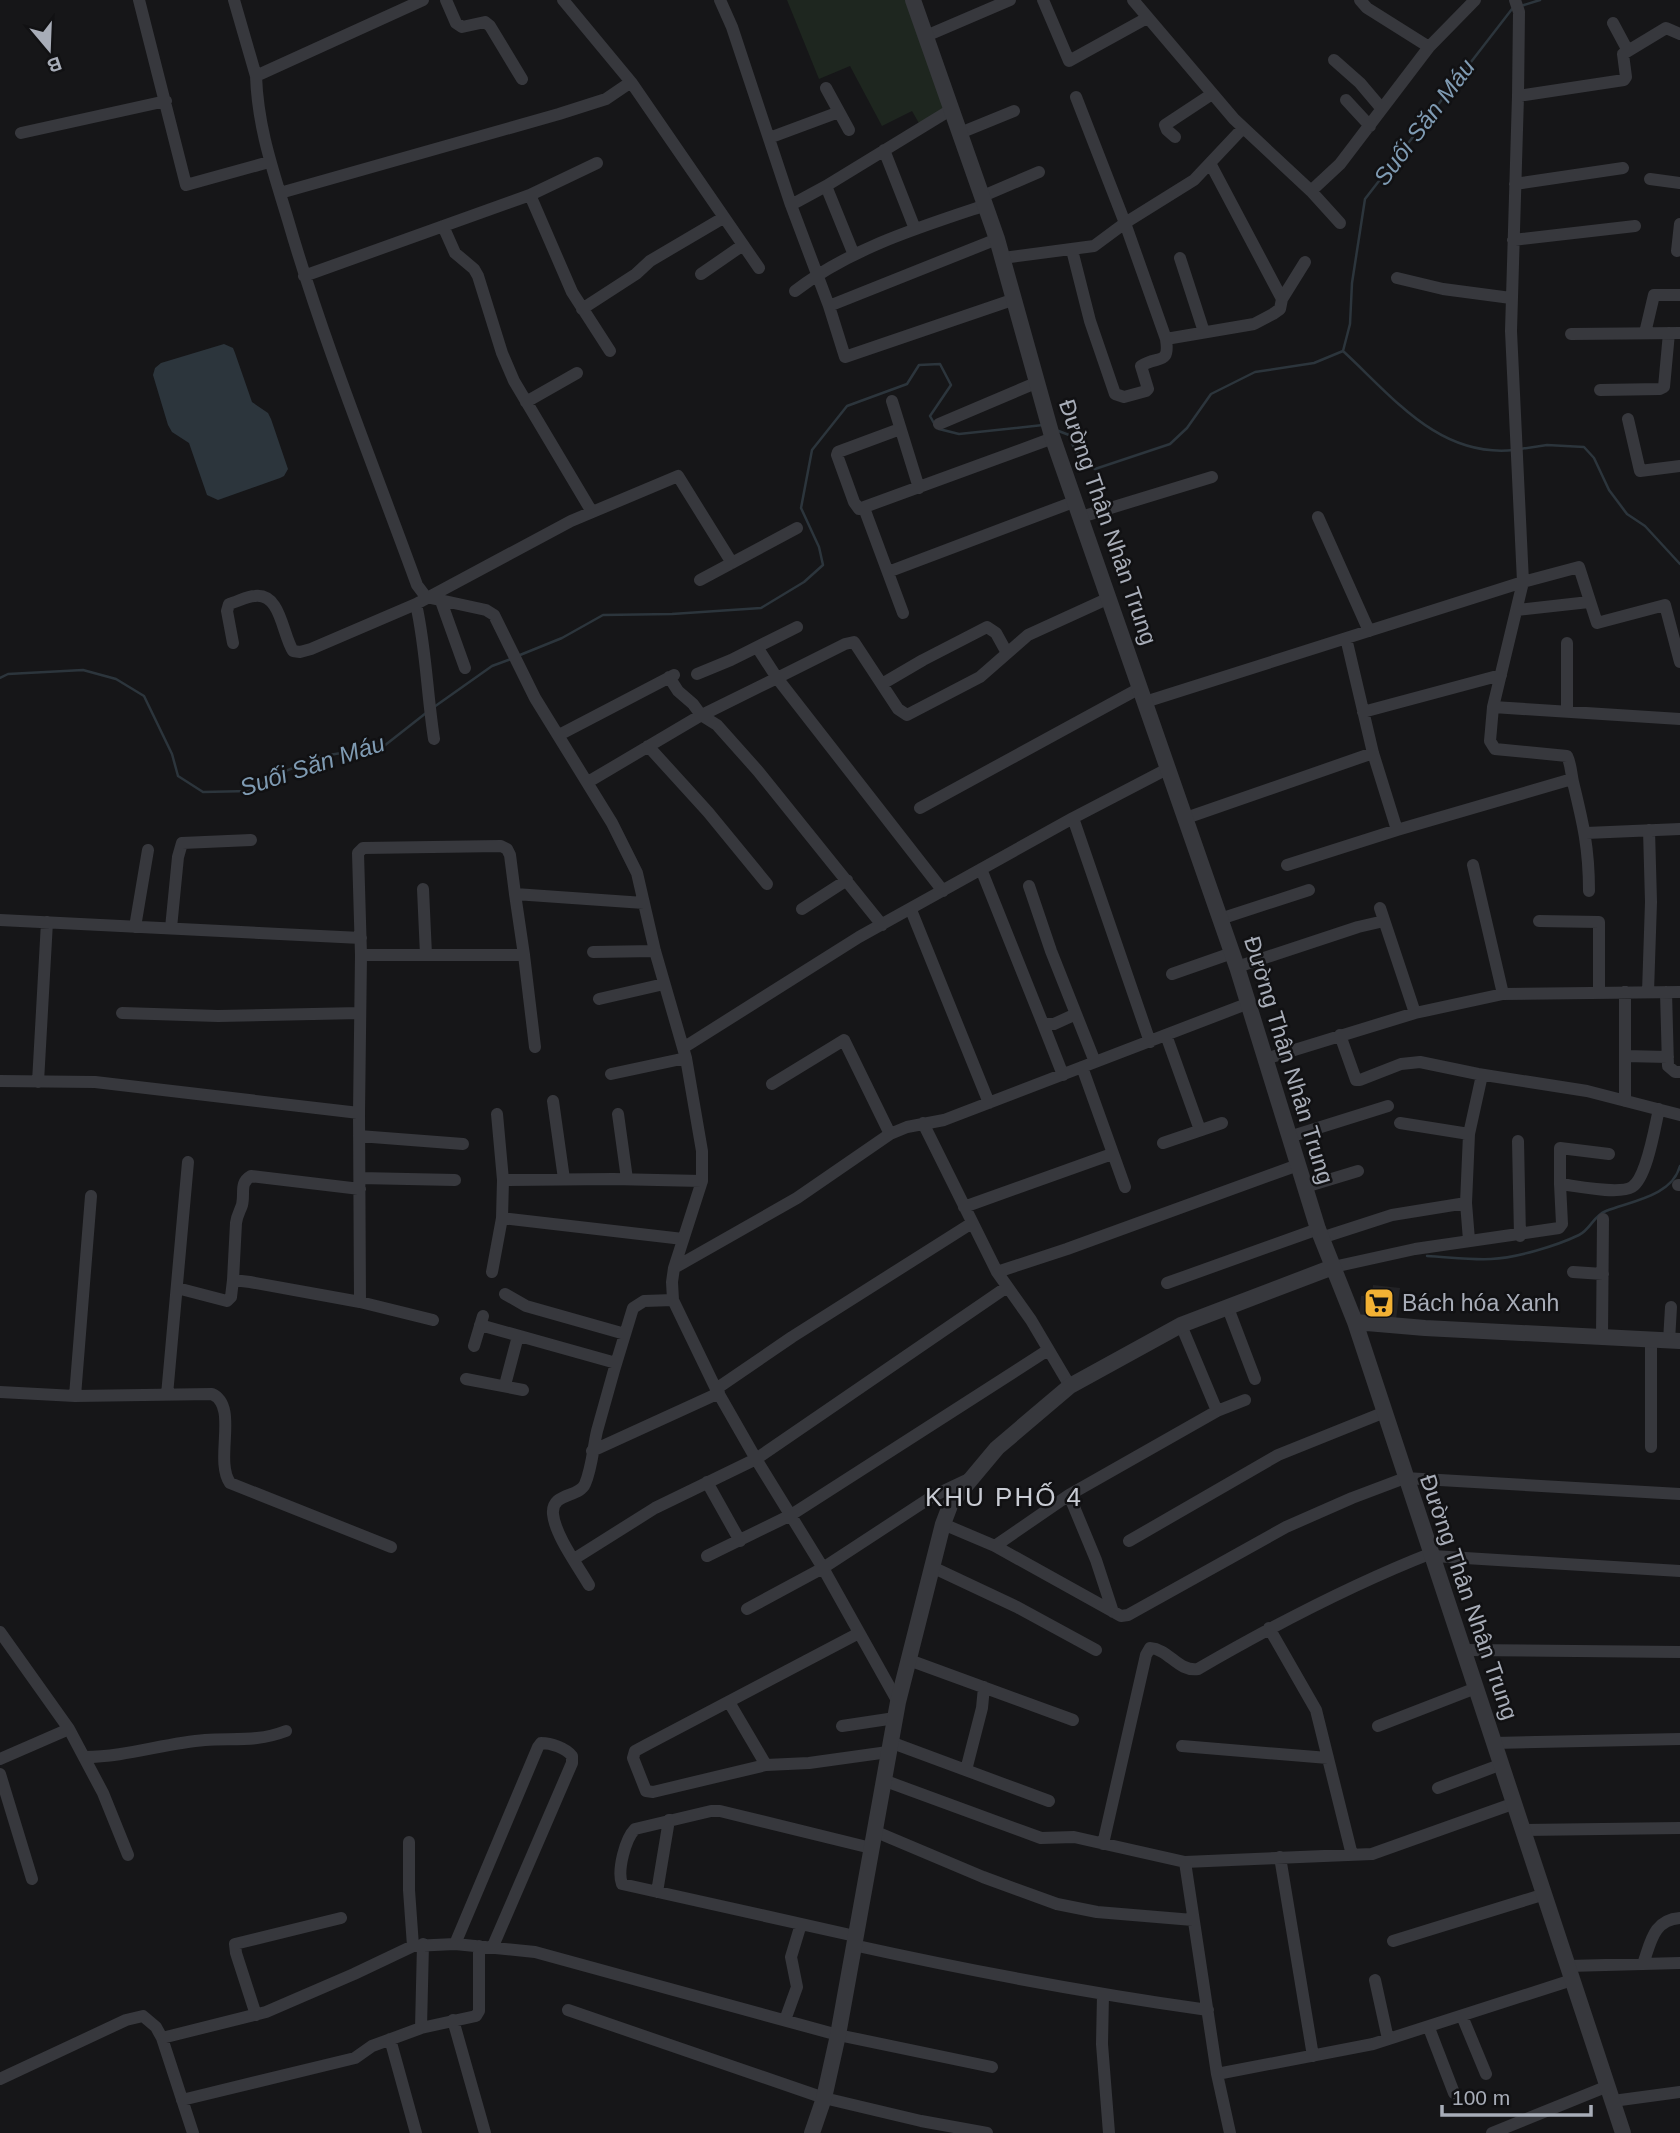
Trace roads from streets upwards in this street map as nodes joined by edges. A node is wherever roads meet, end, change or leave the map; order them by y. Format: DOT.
graph roads {
  1 [pos="139,0"];
  2 [pos="234,0"];
  3 [pos="423,0"];
  4 [pos="446,0"];
  5 [pos="563,0"];
  6 [pos="719,0"];
  7 [pos="913,0"];
  8 [pos="1010,0"];
  9 [pos="1043,0"];
  10 [pos="1133,0"];
  11 [pos="1360,0"];
  12 [pos="1475,0"];
  13 [pos="1517,5"];
  14 [pos="1147,18"];
  15 [pos="1613,23"];
  16 [pos="1680,34"];
  17 [pos="926,36"];
  18 [pos="1429,47"];
  19 [pos="1628,51"];
  20 [pos="1334,60"];
  21 [pos="256,76"];
  22 [pos="522,79"];
  23 [pos="631,82"];
  24 [pos="826,88"];
  25 [pos="1212,94"];
  26 [pos="1518,96"];
  27 [pos="1076,97"];
  28 [pos="1346,100"];
  29 [pos="166,101"];
  30 [pos="952,109"];
  31 [pos="1382,109"];
  32 [pos="1014,111"];
  33 [pos="839,112"];
  34 [pos="1370,126"];
  35 [pos="1243,128"];
  36 [pos="849,130"];
  37 [pos="960,132"];
  38 [pos="21,133"];
  39 [pos="1175,137"];
  40 [pos="769,138"];
  41 [pos="884,150"];
  42 [pos="269,162"];
  43 [pos="597,163"];
  44 [pos="1210,163"];
  45 [pos="1623,168"];
  46 [pos="1039,172"];
  47 [pos="1650,179"];
  48 [pos="1680,183"];
  49 [pos="1515,184"];
  50 [pos="826,186"];
  51 [pos="1311,191"];
  52 [pos="280,193"];
  53 [pos="530,195"];
  54 [pos="984,200"];
  55 [pos="791,205"];
  56 [pos="723,218"];
  57 [pos="1125,223"];
  58 [pos="1340,223"];
  59 [pos="1680,224"];
  60 [pos="443,226"];
  61 [pos="1635,226"];
  62 [pos="915,229"];
  63 [pos="997,239"];
  64 [pos="1513,240"];
  65 [pos="743,245"];
  66 [pos="1072,250"];
  67 [pos="1677,251"];
  68 [pos="854,255"];
  69 [pos="1003,258"];
  70 [pos="1180,258"];
  71 [pos="1305,262"];
  72 [pos="759,268"];
  73 [pos="818,273"];
  74 [pos="701,274"];
  75 [pos="304,276"];
  76 [pos="1397,278"];
  77 [pos="794,291"];
  78 [pos="1680,295"];
  79 [pos="1511,298"];
  80 [pos="1015,299"];
  81 [pos="1282,299"];
  82 [pos="829,306"];
  83 [pos="582,309"];
  84 [pos="1205,331"];
  85 [pos="1645,333"];
  86 [pos="1674,333"];
  87 [pos="1571,334"];
  88 [pos="1166,339"];
  89 [pos="610,351"];
  90 [pos="577,373"];
  91 [pos="1038,382"];
  92 [pos="1600,390"];
  93 [pos="892,401"];
  94 [pos="526,402"];
  95 [pos="1628,419"];
  96 [pos="939,424"];
  97 [pos="901,429"];
  98 [pos="1051,432"];
  99 [pos="1680,466"];
  100 [pos="1212,477"];
  101 [pos="919,488"];
  102 [pos="1076,501"];
  103 [pos="863,508"];
  104 [pos="592,512"];
  105 [pos="1081,517"];
  106 [pos="1318,517"];
  107 [pos="797,528"];
  108 [pos="732,563"];
  109 [pos="888,572"];
  110 [pos="700,580"];
  111 [pos="1523,582"];
  112 [pos="1109,598"];
  113 [pos="421,601"];
  114 [pos="441,601"];
  115 [pos="1589,602"];
  116 [pos="1517,610"];
  117 [pos="903,613"];
  118 [pos="1676,626"];
  119 [pos="797,627"];
  120 [pos="1369,631"];
  121 [pos="1346,638"];
  122 [pos="233,643"];
  123 [pos="1567,643"];
  124 [pos="758,647"];
  125 [pos="1007,653"];
  126 [pos="1680,662"];
  127 [pos="465,668"];
  128 [pos="697,674"];
  129 [pos="1501,675"];
  130 [pos="777,678"];
  131 [pos="882,684"];
  132 [pos="1143,695"];
  133 [pos="1493,706"];
  134 [pos="1363,712"];
  135 [pos="1567,712"];
  136 [pos="701,715"];
  137 [pos="1680,719"];
  138 [pos="559,735"];
  139 [pos="434,739"];
  140 [pos="648,746"];
  141 [pos="1373,753"];
  142 [pos="1169,768"];
  143 [pos="1572,779"];
  144 [pos="588,782"];
  145 [pos="920,808"];
  146 [pos="1073,818"];
  147 [pos="1186,818"];
  148 [pos="1680,829"];
  149 [pos="1397,830"];
  150 [pos="1648,830"];
  151 [pos="1586,833"];
  152 [pos="251,840"];
  153 [pos="148,850"];
  154 [pos="1287,864"];
  155 [pos="1473,865"];
  156 [pos="981,869"];
  157 [pos="847,880"];
  158 [pos="767,884"];
  159 [pos="1029,886"];
  160 [pos="423,889"];
  161 [pos="1309,890"];
  162 [pos="943,891"];
  163 [pos="1589,891"];
  164 [pos="515,894"];
  165 [pos="645,903"];
  166 [pos="802,909"];
  167 [pos="911,910"];
  168 [pos="1220,919"];
  169 [pos="0,920"];
  170 [pos="1539,921"];
  171 [pos="47,922"];
  172 [pos="883,925"];
  173 [pos="135,926"];
  174 [pos="171,928"];
  175 [pos="361,938"];
  176 [pos="655,951"];
  177 [pos="593,952"];
  178 [pos="524,954"];
  179 [pos="361,955"];
  180 [pos="426,955"];
  181 [pos="1234,960"];
  182 [pos="1172,974"];
  183 [pos="664,984"];
  184 [pos="1625,992"];
  185 [pos="1648,992"];
  186 [pos="1673,992"];
  187 [pos="1503,993"];
  188 [pos="1599,993"];
  189 [pos="599,999"];
  190 [pos="1249,1003"];
  191 [pos="122,1013"];
  192 [pos="360,1013"];
  193 [pos="1415,1013"];
  194 [pos="1076,1014"];
  195 [pos="1043,1024"];
  196 [pos="1166,1035"];
  197 [pos="1340,1035"];
  198 [pos="1150,1042"];
  199 [pos="535,1047"];
  200 [pos="685,1053"];
  201 [pos="1625,1056"];
  202 [pos="1668,1057"];
  203 [pos="1265,1059"];
  204 [pos="1096,1062"];
  205 [pos="1082,1067"];
  206 [pos="1680,1072"];
  207 [pos="611,1074"];
  208 [pos="1482,1074"];
  209 [pos="1063,1075"];
  210 [pos="0,1080"];
  211 [pos="38,1082"];
  212 [pos="772,1084"];
  213 [pos="553,1101"];
  214 [pos="1625,1101"];
  215 [pos="989,1103"];
  216 [pos="1388,1106"];
  217 [pos="1659,1109"];
  218 [pos="359,1114"];
  219 [pos="497,1114"];
  220 [pos="618,1114"];
  221 [pos="1678,1114"];
  222 [pos="923,1123"];
  223 [pos="1222,1123"];
  224 [pos="1400,1123"];
  225 [pos="1200,1130"];
  226 [pos="890,1134"];
  227 [pos="1469,1134"];
  228 [pos="359,1136"];
  229 [pos="1289,1137"];
  230 [pos="1518,1141"];
  231 [pos="1164,1143"];
  232 [pos="463,1144"];
  233 [pos="1112,1154"];
  234 [pos="1609,1154"];
  235 [pos="188,1162"];
  236 [pos="1298,1165"];
  237 [pos="1358,1171"];
  238 [pos="564,1179"];
  239 [pos="627,1179"];
  240 [pos="455,1180"];
  241 [pos="503,1180"];
  242 [pos="702,1181"];
  243 [pos="360,1183"];
  244 [pos="1560,1184"];
  245 [pos="1125,1187"];
  246 [pos="1305,1187"];
  247 [pos="92,1196"];
  248 [pos="1466,1203"];
  249 [pos="964,1207"];
  250 [pos="502,1218"];
  251 [pos="1603,1219"];
  252 [pos="972,1223"];
  253 [pos="1320,1233"];
  254 [pos="1520,1236"];
  255 [pos="683,1239"];
  256 [pos="1469,1240"];
  257 [pos="1332,1267"];
  258 [pos="674,1268"];
  259 [pos="492,1272"];
  260 [pos="997,1272"];
  261 [pos="1573,1272"];
  262 [pos="1603,1274"];
  263 [pos="233,1280"];
  264 [pos="1167,1283"];
  265 [pos="1007,1287"];
  266 [pos="177,1288"];
  267 [pos="505,1294"];
  268 [pos="673,1300"];
  269 [pos="360,1303"];
  270 [pos="1671,1307"];
  271 [pos="1227,1308"];
  272 [pos="433,1320"];
  273 [pos="1355,1322"];
  274 [pos="1181,1325"];
  275 [pos="625,1334"];
  276 [pos="518,1336"];
  277 [pos="1602,1337"];
  278 [pos="1651,1340"];
  279 [pos="1674,1341"];
  280 [pos="474,1346"];
  281 [pos="1048,1350"];
  282 [pos="616,1363"];
  283 [pos="466,1378"];
  284 [pos="1255,1379"];
  285 [pos="505,1385"];
  286 [pos="1070,1386"];
  287 [pos="523,1390"];
  288 [pos="717,1391"];
  289 [pos="0,1392"];
  290 [pos="167,1395"];
  291 [pos="75,1396"];
  292 [pos="1245,1400"];
  293 [pos="1217,1411"];
  294 [pos="1385,1412"];
  295 [pos="1651,1447"];
  296 [pos="592,1451"];
  297 [pos="756,1459"];
  298 [pos="1405,1478"];
  299 [pos="970,1479"];
  300 [pos="707,1482"];
  301 [pos="1680,1494"];
  302 [pos="1069,1495"];
  303 [pos="791,1514"];
  304 [pos="943,1524"];
  305 [pos="740,1541"];
  306 [pos="1129,1541"];
  307 [pos="995,1546"];
  308 [pos="391,1547"];
  309 [pos="1432,1554"];
  310 [pos="707,1556"];
  311 [pos="574,1559"];
  312 [pos="932,1567"];
  313 [pos="823,1568"];
  314 [pos="1680,1571"];
  315 [pos="589,1586"];
  316 [pos="747,1609"];
  317 [pos="1113,1612"];
  318 [pos="1269,1628"];
  319 [pos="0,1632"];
  320 [pos="859,1633"];
  321 [pos="1096,1650"];
  322 [pos="1464,1650"];
  323 [pos="1680,1653"];
  324 [pos="909,1660"];
  325 [pos="984,1687"];
  326 [pos="1476,1688"];
  327 [pos="729,1702"];
  328 [pos="896,1710"];
  329 [pos="1073,1720"];
  330 [pos="842,1726"];
  331 [pos="1378,1726"];
  332 [pos="69,1729"];
  333 [pos="286,1731"];
  334 [pos="1680,1740"];
  335 [pos="1494,1743"];
  336 [pos="1182,1746"];
  337 [pos="889,1747"];
  338 [pos="85,1757"];
  339 [pos="1328,1758"];
  340 [pos="0,1759"];
  341 [pos="1502,1764"];
  342 [pos="766,1765"];
  343 [pos="966,1770"];
  344 [pos="0,1774"];
  345 [pos="883,1780"];
  346 [pos="1438,1788"];
  347 [pos="1049,1801"];
  348 [pos="1515,1803"];
  349 [pos="669,1820"];
  350 [pos="1680,1828"];
  351 [pos="1524,1830"];
  352 [pos="874,1831"];
  353 [pos="409,1842"];
  354 [pos="1103,1844"];
  355 [pos="871,1848"];
  356 [pos="128,1855"];
  357 [pos="1352,1855"];
  358 [pos="1280,1857"];
  359 [pos="1185,1862"];
  360 [pos="32,1879"];
  361 [pos="657,1892"];
  362 [pos="1545,1894"];
  363 [pos="341,1918"];
  364 [pos="1680,1918"];
  365 [pos="1193,1920"];
  366 [pos="801,1924"];
  367 [pos="854,1941"];
  368 [pos="1393,1941"];
  369 [pos="455,1944"];
  370 [pos="418,1945"];
  371 [pos="486,1946"];
  372 [pos="1680,1963"];
  373 [pos="1643,1964"];
  374 [pos="1570,1973"];
  375 [pos="1375,1980"];
  376 [pos="1103,1995"];
  377 [pos="568,2010"];
  378 [pos="1208,2010"];
  379 [pos="256,2015"];
  380 [pos="1462,2016"];
  381 [pos="453,2020"];
  382 [pos="785,2020"];
  383 [pos="421,2028"];
  384 [pos="1429,2028"];
  385 [pos="838,2035"];
  386 [pos="162,2038"];
  387 [pos="390,2039"];
  388 [pos="1388,2039"];
  389 [pos="1313,2056"];
  390 [pos="992,2067"];
  391 [pos="1217,2074"];
  392 [pos="1486,2074"];
  393 [pos="0,2079"];
  394 [pos="1680,2092"];
  395 [pos="1454,2093"];
  396 [pos="1610,2093"];
  397 [pos="824,2098"];
  398 [pos="182,2100"];
  399 [pos="193,2133"];
  400 [pos="416,2133"];
  401 [pos="485,2133"];
  402 [pos="812,2133"];
  403 [pos="987,2133"];
  404 [pos="1109,2133"];
  405 [pos="1230,2133"];
  406 [pos="1492,2133"];
  407 [pos="1623,2133"];
  1 -- 29 [label="street"];
  2 -- 21 [label="street"];
  3 -- 21 [label="street"];
  4 -- 22 [label="street"];
  5 -- 23 [label="street"];
  6 -- 40 [label="street"];
  7 -- 17 [label="street, Đường Thân Nhân Trung"];
  8 -- 17 [label="street"];
  9 -- 14 [label="street"];
  10 -- 14 [label="street"];
  11 -- 18 [label="street"];
  12 -- 18 [label="street"];
  13 -- 26 [label="street"];
  14 -- 25 [label="street"];
  15 -- 19 [label="street"];
  16 -- 19 [label="street"];
  17 -- 30 [label="street, Đường Thân Nhân Trung"];
  18 -- 31 [label="street"];
  19 -- 26 [label="street"];
  20 -- 31 [label="street"];
  21 -- 42 [label="street"];
  23 -- 52 [label="street"];
  23 -- 56 [label="street"];
  24 -- 33 [label="street"];
  25 -- 35 [label="street"];
  25 -- 39 [label="street"];
  26 -- 49 [label="street"];
  27 -- 57 [label="street"];
  28 -- 34 [label="street"];
  29 -- 38 [label="street"];
  29 -- 42 [label="street"];
  30 -- 37 [label="street, Đường Thân Nhân Trung"];
  30 -- 41 [label="street"];
  31 -- 34 [label="street"];
  32 -- 37 [label="street"];
  33 -- 36 [label="street"];
  33 -- 40 [label="street"];
  34 -- 51 [label="street"];
  35 -- 44 [label="street"];
  35 -- 51 [label="street"];
  37 -- 54 [label="street, Đường Thân Nhân Trung"];
  40 -- 55 [label="street"];
  41 -- 50 [label="street"];
  41 -- 62 [label="street"];
  42 -- 52 [label="street"];
  43 -- 53 [label="street"];
  44 -- 57 [label="street"];
  44 -- 81 [label="street"];
  45 -- 49 [label="street"];
  46 -- 54 [label="street"];
  47 -- 48 [label="street"];
  49 -- 64 [label="street"];
  50 -- 55 [label="street"];
  50 -- 68 [label="street"];
  51 -- 58 [label="street"];
  52 -- 75 [label="street"];
  53 -- 60 [label="street"];
  53 -- 83 [label="street"];
  54 -- 62 [label="street"];
  54 -- 63 [label="street, Đường Thân Nhân Trung"];
  55 -- 73 [label="street"];
  56 -- 65 [label="street"];
  56 -- 83 [label="street"];
  57 -- 66 [label="street"];
  57 -- 88 [label="street"];
  59 -- 67 [label="street"];
  60 -- 75 [label="street"];
  60 -- 94 [label="street"];
  61 -- 64 [label="street"];
  62 -- 68 [label="street"];
  63 -- 69 [label="street, Đường Thân Nhân Trung"];
  63 -- 82 [label="street"];
  64 -- 79 [label="street"];
  65 -- 72 [label="street"];
  65 -- 74 [label="street"];
  66 -- 69 [label="street"];
  66 -- 88 [label="street"];
  68 -- 73 [label="street"];
  69 -- 80 [label="street, Đường Thân Nhân Trung"];
  70 -- 84 [label="street"];
  71 -- 81 [label="street"];
  73 -- 77 [label="street"];
  73 -- 82 [label="street"];
  75 -- 113 [label="street"];
  76 -- 79 [label="street"];
  78 -- 85 [label="street"];
  79 -- 111 [label="street"];
  80 -- 82 [label="street"];
  80 -- 91 [label="street, Đường Thân Nhân Trung"];
  81 -- 84 [label="street"];
  83 -- 89 [label="street"];
  84 -- 88 [label="street"];
  85 -- 86 [label="street"];
  85 -- 87 [label="street"];
  86 -- 92 [label="street"];
  90 -- 94 [label="street"];
  91 -- 96 [label="street"];
  91 -- 98 [label="street, Đường Thân Nhân Trung"];
  93 -- 97 [label="street"];
  94 -- 104 [label="street"];
  95 -- 99 [label="street"];
  97 -- 101 [label="street"];
  97 -- 103 [label="street"];
  98 -- 101 [label="street"];
  98 -- 102 [label="street, Đường Thân Nhân Trung"];
  100 -- 105 [label="street"];
  101 -- 103 [label="street"];
  102 -- 105 [label="street, Đường Thân Nhân Trung"];
  102 -- 109 [label="street"];
  103 -- 109 [label="street"];
  104 -- 108 [label="street"];
  104 -- 113 [label="street"];
  105 -- 112 [label="street, Đường Thân Nhân Trung"];
  106 -- 120 [label="street"];
  107 -- 108 [label="street"];
  108 -- 110 [label="street"];
  109 -- 117 [label="street"];
  111 -- 115 [label="street"];
  111 -- 116 [label="street"];
  111 -- 120 [label="street"];
  112 -- 125 [label="street"];
  112 -- 132 [label="street, Đường Thân Nhân Trung"];
  113 -- 114 [label="street"];
  113 -- 122 [label="street"];
  113 -- 139 [label="street"];
  114 -- 127 [label="street"];
  114 -- 138 [label="street"];
  115 -- 116 [label="street"];
  115 -- 118 [label="street"];
  116 -- 129 [label="street"];
  118 -- 126 [label="street"];
  119 -- 124 [label="street"];
  120 -- 121 [label="street"];
  121 -- 132 [label="street"];
  121 -- 134 [label="street"];
  123 -- 135 [label="street"];
  124 -- 128 [label="street"];
  124 -- 130 [label="street"];
  125 -- 131 [label="street"];
  125 -- 131 [label="street"];
  129 -- 133 [label="street"];
  129 -- 134 [label="street"];
  130 -- 131 [label="street"];
  130 -- 136 [label="street"];
  130 -- 162 [label="street"];
  132 -- 142 [label="street, Đường Thân Nhân Trung"];
  132 -- 145 [label="street"];
  133 -- 135 [label="street"];
  133 -- 143 [label="street"];
  134 -- 141 [label="street"];
  135 -- 137 [label="street"];
  136 -- 138 [label="street"];
  136 -- 140 [label="street"];
  136 -- 157 [label="street"];
  138 -- 144 [label="street"];
  140 -- 144 [label="street"];
  140 -- 158 [label="street"];
  141 -- 147 [label="street"];
  141 -- 149 [label="street"];
  142 -- 146 [label="street"];
  142 -- 147 [label="street, Đường Thân Nhân Trung"];
  143 -- 149 [label="street"];
  143 -- 151 [label="street"];
  144 -- 165 [label="street"];
  146 -- 156 [label="street"];
  146 -- 198 [label="street"];
  147 -- 168 [label="street, Đường Thân Nhân Trung"];
  148 -- 150 [label="street"];
  149 -- 154 [label="street"];
  150 -- 151 [label="street"];
  150 -- 185 [label="street"];
  151 -- 163 [label="street"];
  152 -- 174 [label="street"];
  153 -- 173 [label="street"];
  155 -- 187 [label="street"];
  156 -- 162 [label="street"];
  156 -- 195 [label="street"];
  157 -- 166 [label="street"];
  157 -- 172 [label="street"];
  159 -- 194 [label="street"];
  160 -- 180 [label="street"];
  161 -- 168 [label="street"];
  162 -- 167 [label="street"];
  164 -- 165 [label="street"];
  164 -- 175 [label="street"];
  164 -- 178 [label="street"];
  165 -- 176 [label="street"];
  167 -- 172 [label="street"];
  167 -- 215 [label="street"];
  168 -- 181 [label="street, Đường Thân Nhân Trung"];
  169 -- 171 [label="street"];
  170 -- 188 [label="street"];
  171 -- 173 [label="street"];
  171 -- 211 [label="street"];
  172 -- 200 [label="street"];
  173 -- 174 [label="street"];
  174 -- 175 [label="street"];
  175 -- 179 [label="street"];
  176 -- 177 [label="street"];
  176 -- 183 [label="street"];
  178 -- 180 [label="street"];
  178 -- 199 [label="street"];
  179 -- 180 [label="street"];
  179 -- 192 [label="street"];
  181 -- 182 [label="street"];
  181 -- 190 [label="street, Đường Thân Nhân Trung"];
  181 -- 193 [label="street"];
  183 -- 189 [label="street"];
  183 -- 200 [label="street"];
  184 -- 185 [label="street"];
  184 -- 188 [label="street"];
  184 -- 201 [label="street"];
  185 -- 186 [label="street"];
  186 -- 202 [label="street"];
  187 -- 188 [label="street"];
  187 -- 193 [label="street"];
  190 -- 196 [label="street"];
  190 -- 203 [label="street, Đường Thân Nhân Trung"];
  191 -- 192 [label="street"];
  192 -- 218 [label="street"];
  193 -- 197 [label="street"];
  194 -- 195 [label="street"];
  194 -- 204 [label="street"];
  195 -- 209 [label="street"];
  196 -- 198 [label="street"];
  196 -- 225 [label="street"];
  197 -- 203 [label="street"];
  197 -- 208 [label="street"];
  198 -- 204 [label="street"];
  200 -- 207 [label="street"];
  200 -- 242 [label="street"];
  201 -- 202 [label="street"];
  201 -- 214 [label="street"];
  202 -- 206 [label="street"];
  203 -- 229 [label="street, Đường Thân Nhân Trung"];
  204 -- 205 [label="street"];
  205 -- 209 [label="street"];
  205 -- 233 [label="street"];
  208 -- 214 [label="street"];
  208 -- 227 [label="street"];
  209 -- 215 [label="street"];
  210 -- 211 [label="street"];
  211 -- 218 [label="street"];
  212 -- 226 [label="street"];
  213 -- 238 [label="street"];
  214 -- 217 [label="street"];
  215 -- 222 [label="street"];
  216 -- 229 [label="street"];
  217 -- 221 [label="street"];
  217 -- 244 [label="street"];
  218 -- 228 [label="street"];
  219 -- 241 [label="street"];
  220 -- 239 [label="street"];
  222 -- 226 [label="street"];
  222 -- 249 [label="street"];
  223 -- 225 [label="street"];
  224 -- 227 [label="street"];
  225 -- 231 [label="street"];
  226 -- 258 [label="street"];
  227 -- 248 [label="street"];
  228 -- 232 [label="street"];
  228 -- 243 [label="street"];
  229 -- 236 [label="street, Đường Thân Nhân Trung"];
  230 -- 254 [label="street"];
  233 -- 245 [label="street"];
  233 -- 249 [label="street"];
  234 -- 244 [label="street"];
  235 -- 266 [label="street"];
  236 -- 246 [label="street, Đường Thân Nhân Trung"];
  236 -- 260 [label="street"];
  237 -- 246 [label="street"];
  238 -- 239 [label="street"];
  238 -- 241 [label="street"];
  239 -- 242 [label="street"];
  240 -- 243 [label="street"];
  241 -- 250 [label="street"];
  242 -- 255 [label="street"];
  243 -- 263 [label="street"];
  243 -- 269 [label="street"];
  244 -- 254 [label="street"];
  246 -- 253 [label="street, Đường Thân Nhân Trung"];
  247 -- 291 [label="street"];
  248 -- 253 [label="street"];
  248 -- 256 [label="street"];
  249 -- 252 [label="street"];
  250 -- 255 [label="street"];
  250 -- 259 [label="street"];
  251 -- 262 [label="street"];
  252 -- 260 [label="street"];
  252 -- 288 [label="street"];
  253 -- 257 [label="street, Đường Thân Nhân Trung"];
  253 -- 264 [label="street"];
  254 -- 256 [label="street"];
  255 -- 258 [label="street"];
  256 -- 257 [label="street"];
  257 -- 271 [label="street"];
  257 -- 273 [label="street, Đường Thân Nhân Trung"];
  258 -- 268 [label="street"];
  260 -- 265 [label="street"];
  261 -- 262 [label="street"];
  262 -- 277 [label="street"];
  263 -- 266 [label="street"];
  263 -- 269 [label="street"];
  265 -- 281 [label="street"];
  265 -- 297 [label="street"];
  266 -- 290 [label="street"];
  267 -- 275 [label="street"];
  268 -- 275 [label="street"];
  268 -- 288 [label="street"];
  269 -- 272 [label="street"];
  270 -- 279 [label="street"];
  271 -- 274 [label="street"];
  271 -- 284 [label="street"];
  273 -- 277 [label="street"];
  273 -- 294 [label="street, Đường Thân Nhân Trung"];
  274 -- 286 [label="street"];
  274 -- 293 [label="street"];
  275 -- 282 [label="street"];
  276 -- 280 [label="street"];
  276 -- 282 [label="street"];
  276 -- 285 [label="street"];
  277 -- 278 [label="street"];
  278 -- 279 [label="street"];
  278 -- 295 [label="street"];
  281 -- 286 [label="street"];
  281 -- 303 [label="street"];
  282 -- 296 [label="street"];
  283 -- 285 [label="street"];
  285 -- 287 [label="street"];
  286 -- 299 [label="street"];
  288 -- 296 [label="street"];
  288 -- 297 [label="street"];
  289 -- 291 [label="street"];
  290 -- 291 [label="street"];
  290 -- 308 [label="street"];
  292 -- 293 [label="street"];
  293 -- 302 [label="street"];
  294 -- 298 [label="street, Đường Thân Nhân Trung"];
  294 -- 306 [label="street"];
  296 -- 311 [label="street"];
  297 -- 300 [label="street"];
  297 -- 303 [label="street"];
  298 -- 301 [label="street"];
  298 -- 309 [label="street, Đường Thân Nhân Trung"];
  298 -- 317 [label="street"];
  299 -- 304 [label="street"];
  299 -- 313 [label="street"];
  300 -- 305 [label="street"];
  300 -- 311 [label="street"];
  302 -- 307 [label="street"];
  302 -- 317 [label="street"];
  303 -- 305 [label="street"];
  303 -- 313 [label="street"];
  304 -- 307 [label="street"];
  304 -- 312 [label="street"];
  305 -- 310 [label="street"];
  307 -- 317 [label="street"];
  309 -- 314 [label="street"];
  309 -- 318 [label="street"];
  309 -- 322 [label="street, Đường Thân Nhân Trung"];
  311 -- 315 [label="street"];
  312 -- 321 [label="street"];
  312 -- 324 [label="street"];
  313 -- 316 [label="street"];
  313 -- 320 [label="street"];
  318 -- 339 [label="street"];
  318 -- 354 [label="street"];
  319 -- 332 [label="street"];
  320 -- 327 [label="street"];
  320 -- 328 [label="street"];
  322 -- 323 [label="street"];
  322 -- 326 [label="street, Đường Thân Nhân Trung"];
  324 -- 325 [label="street"];
  324 -- 328 [label="street"];
  325 -- 329 [label="street"];
  325 -- 343 [label="street"];
  326 -- 331 [label="street"];
  326 -- 335 [label="street, Đường Thân Nhân Trung"];
  327 -- 342 [label="street"];
  327 -- 342 [label="street"];
  328 -- 330 [label="street"];
  328 -- 337 [label="street"];
  332 -- 338 [label="street"];
  332 -- 340 [label="street"];
  333 -- 338 [label="street"];
  334 -- 335 [label="street"];
  335 -- 341 [label="street, Đường Thân Nhân Trung"];
  336 -- 339 [label="street"];
  337 -- 342 [label="street"];
  337 -- 343 [label="street"];
  337 -- 345 [label="street"];
  338 -- 356 [label="street"];
  339 -- 357 [label="street"];
  341 -- 346 [label="street"];
  341 -- 348 [label="street, Đường Thân Nhân Trung"];
  343 -- 347 [label="street"];
  344 -- 360 [label="street"];
  345 -- 352 [label="street"];
  345 -- 354 [label="street"];
  348 -- 351 [label="street, Đường Thân Nhân Trung"];
  348 -- 357 [label="street"];
  349 -- 355 [label="street"];
  349 -- 361 [label="street"];
  349 -- 361 [label="street"];
  350 -- 351 [label="street"];
  351 -- 362 [label="street, Đường Thân Nhân Trung"];
  352 -- 355 [label="street"];
  352 -- 365 [label="street"];
  353 -- 370 [label="street"];
  354 -- 359 [label="street"];
  355 -- 367 [label="street"];
  357 -- 358 [label="street"];
  358 -- 359 [label="street"];
  358 -- 389 [label="street"];
  359 -- 365 [label="street"];
  361 -- 366 [label="street"];
  362 -- 368 [label="street"];
  362 -- 374 [label="street, Đường Thân Nhân Trung"];
  363 -- 379 [label="street"];
  364 -- 373 [label="street"];
  365 -- 378 [label="street"];
  366 -- 367 [label="street"];
  366 -- 382 [label="street"];
  367 -- 376 [label="street"];
  367 -- 385 [label="street"];
  369 -- 370 [label="street"];
  369 -- 371 [label="street"];
  369 -- 371 [label="street"];
  370 -- 379 [label="street"];
  370 -- 383 [label="street"];
  371 -- 381 [label="street"];
  371 -- 382 [label="street"];
  372 -- 373 [label="street"];
  373 -- 374 [label="street"];
  374 -- 380 [label="street"];
  374 -- 396 [label="street, Đường Thân Nhân Trung"];
  375 -- 388 [label="street"];
  376 -- 378 [label="street"];
  376 -- 404 [label="street"];
  377 -- 397 [label="street"];
  378 -- 391 [label="street"];
  379 -- 386 [label="street"];
  380 -- 384 [label="street"];
  380 -- 392 [label="street"];
  381 -- 383 [label="street"];
  381 -- 401 [label="street"];
  382 -- 385 [label="street"];
  383 -- 387 [label="street"];
  384 -- 388 [label="street"];
  384 -- 395 [label="street"];
  385 -- 390 [label="street"];
  385 -- 397 [label="street"];
  386 -- 393 [label="street"];
  386 -- 398 [label="street"];
  387 -- 398 [label="street"];
  387 -- 400 [label="street"];
  388 -- 389 [label="street"];
  389 -- 391 [label="street"];
  391 -- 405 [label="street"];
  394 -- 396 [label="street"];
  396 -- 406 [label="street"];
  396 -- 407 [label="street, Đường Thân Nhân Trung"];
  397 -- 402 [label="street"];
  397 -- 403 [label="street"];
  398 -- 399 [label="street"];
}
